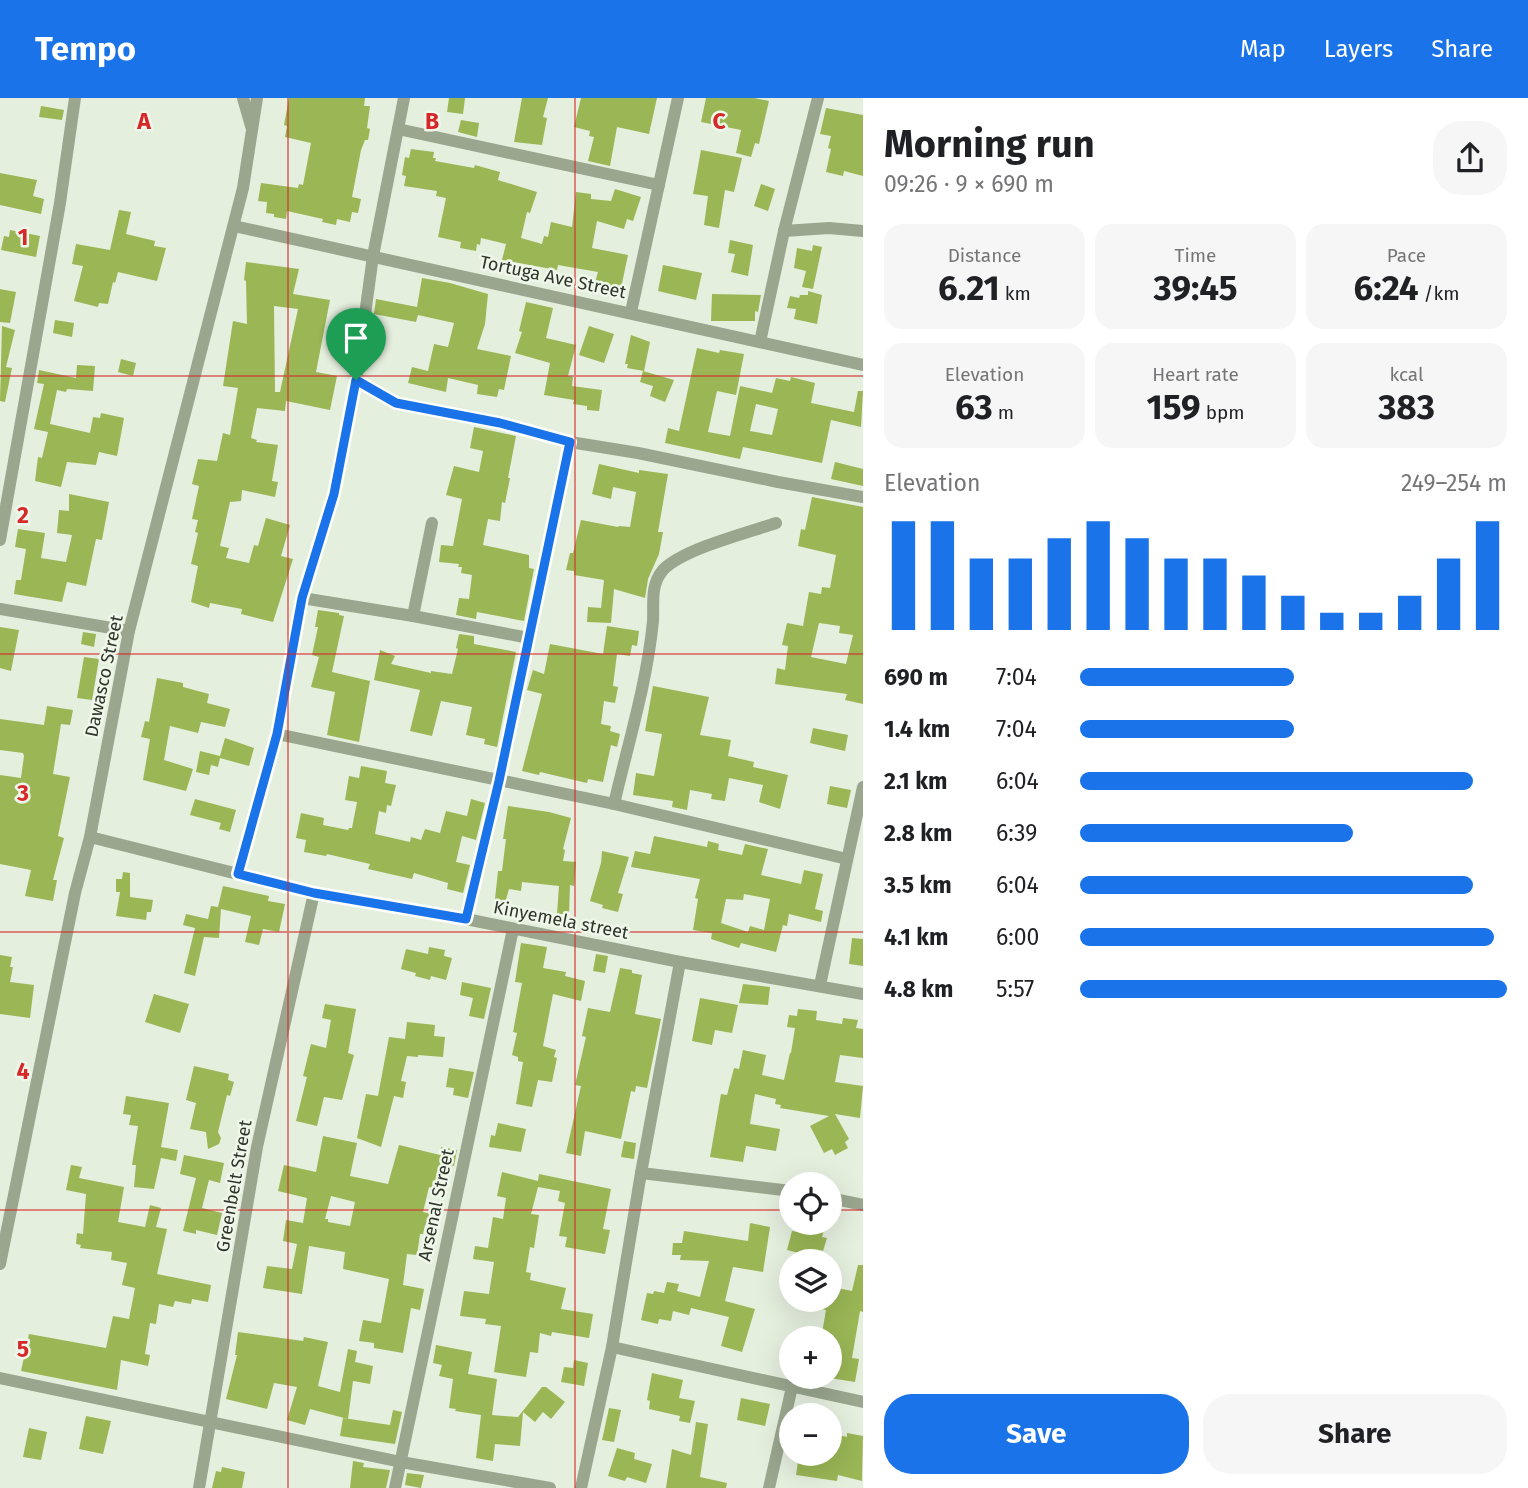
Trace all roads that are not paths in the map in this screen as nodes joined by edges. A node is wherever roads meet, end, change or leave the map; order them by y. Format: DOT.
graph roads {
  1 [pos="75,98"];
  2 [pos="243,98"];
  3 [pos="257,98"];
  4 [pos="404,98"];
  5 [pos="678,98"];
  6 [pos="818,98"];
  7 [pos="398,129"];
  8 [pos="252,130"];
  9 [pos="659,185"];
  10 [pos="234,226"];
  11 [pos="783,231"];
  12 [pos="863,231"];
  13 [pos="373,256"];
  14 [pos="631,312"];
  15 [pos="760,342"];
  16 [pos="863,365"];
  17 [pos="356,380"];
  18 [pos="570,442"];
  19 [pos="863,497"];
  20 [pos="432,523"];
  21 [pos="776,523"];
  22 [pos="0,540"];
  23 [pos="302,598"];
  24 [pos="0,609"];
  25 [pos="413,616"];
  26 [pos="130,631"];
  27 [pos="529,638"];
  28 [pos="277,734"];
  29 [pos="499,781"];
  30 [pos="863,787"];
  31 [pos="614,804"];
  32 [pos="90,837"];
  33 [pos="847,859"];
  34 [pos="238,874"];
  35 [pos="314,893"];
  36 [pos="466,919"];
  37 [pos="513,929"];
  38 [pos="680,962"];
  39 [pos="820,985"];
  40 [pos="863,994"];
  41 [pos="641,1173"];
  42 [pos="779,1190"];
  43 [pos="842,1201"];
  44 [pos="863,1205"];
  45 [pos="3,1234"];
  46 [pos="0,1264"];
  47 [pos="612,1347"];
  48 [pos="0,1378"];
  49 [pos="779,1384"];
  50 [pos="792,1389"];
  51 [pos="801,1389"];
  52 [pos="863,1402"];
  53 [pos="212,1422"];
  54 [pos="401,1462"];
  55 [pos="199,1488"];
  56 [pos="395,1488"];
  57 [pos="550,1488"];
  58 [pos="581,1488"];
  59 [pos="769,1488"];
  1 -- 22 [label="street"];
  2 -- 8 [label="street"];
  3 -- 8 [label="street, Dawasco Street"];
  4 -- 7 [label="street"];
  5 -- 9 [label="street"];
  6 -- 11 [label="street"];
  7 -- 9 [label="street"];
  7 -- 13 [label="street"];
  8 -- 10 [label="street, Dawasco Street"];
  9 -- 14 [label="street"];
  10 -- 13 [label="street, Tortuga Ave Street"];
  10 -- 26 [label="street, Dawasco Street"];
  11 -- 12 [label="street"];
  11 -- 15 [label="street"];
  13 -- 14 [label="street, Tortuga Ave Street"];
  13 -- 17 [label="street"];
  14 -- 15 [label="street, Tortuga Ave Street"];
  15 -- 16 [label="street, Tortuga Ave Street"];
  17 -- 18 [label="street"];
  17 -- 23 [label="street"];
  18 -- 19 [label="street"];
  18 -- 27 [label="street"];
  20 -- 25 [label="street"];
  21 -- 31 [label="street"];
  23 -- 25 [label="street"];
  23 -- 28 [label="street"];
  24 -- 26 [label="street"];
  25 -- 27 [label="street"];
  26 -- 32 [label="street, Dawasco Street"];
  27 -- 29 [label="street"];
  28 -- 29 [label="street"];
  28 -- 34 [label="street"];
  29 -- 31 [label="street"];
  29 -- 36 [label="street"];
  30 -- 33 [label="street"];
  31 -- 33 [label="street"];
  32 -- 34 [label="street, Kinyemela street"];
  32 -- 45 [label="street, Dawasco Street"];
  33 -- 39 [label="street"];
  34 -- 35 [label="street, Kinyemela street"];
  35 -- 36 [label="street, Kinyemela street"];
  35 -- 53 [label="street, Greenbelt Street"];
  36 -- 37 [label="street, Kinyemela street"];
  37 -- 38 [label="street, Kinyemela street"];
  37 -- 54 [label="street, Arsenal Street"];
  38 -- 39 [label="street, Kinyemela street"];
  38 -- 41 [label="street"];
  39 -- 40 [label="street, Kinyemela street"];
  41 -- 42 [label="street"];
  41 -- 47 [label="street"];
  43 -- 44 [label="street"];
  45 -- 46 [label="street, Dawasco Street"];
  47 -- 49 [label="street"];
  47 -- 58 [label="street"];
  48 -- 53 [label="street"];
  50 -- 59 [label="street"];
  51 -- 52 [label="street"];
  53 -- 54 [label="street"];
  53 -- 55 [label="street, Greenbelt Street"];
  54 -- 56 [label="street, Arsenal Street"];
  54 -- 57 [label="street"];
}
